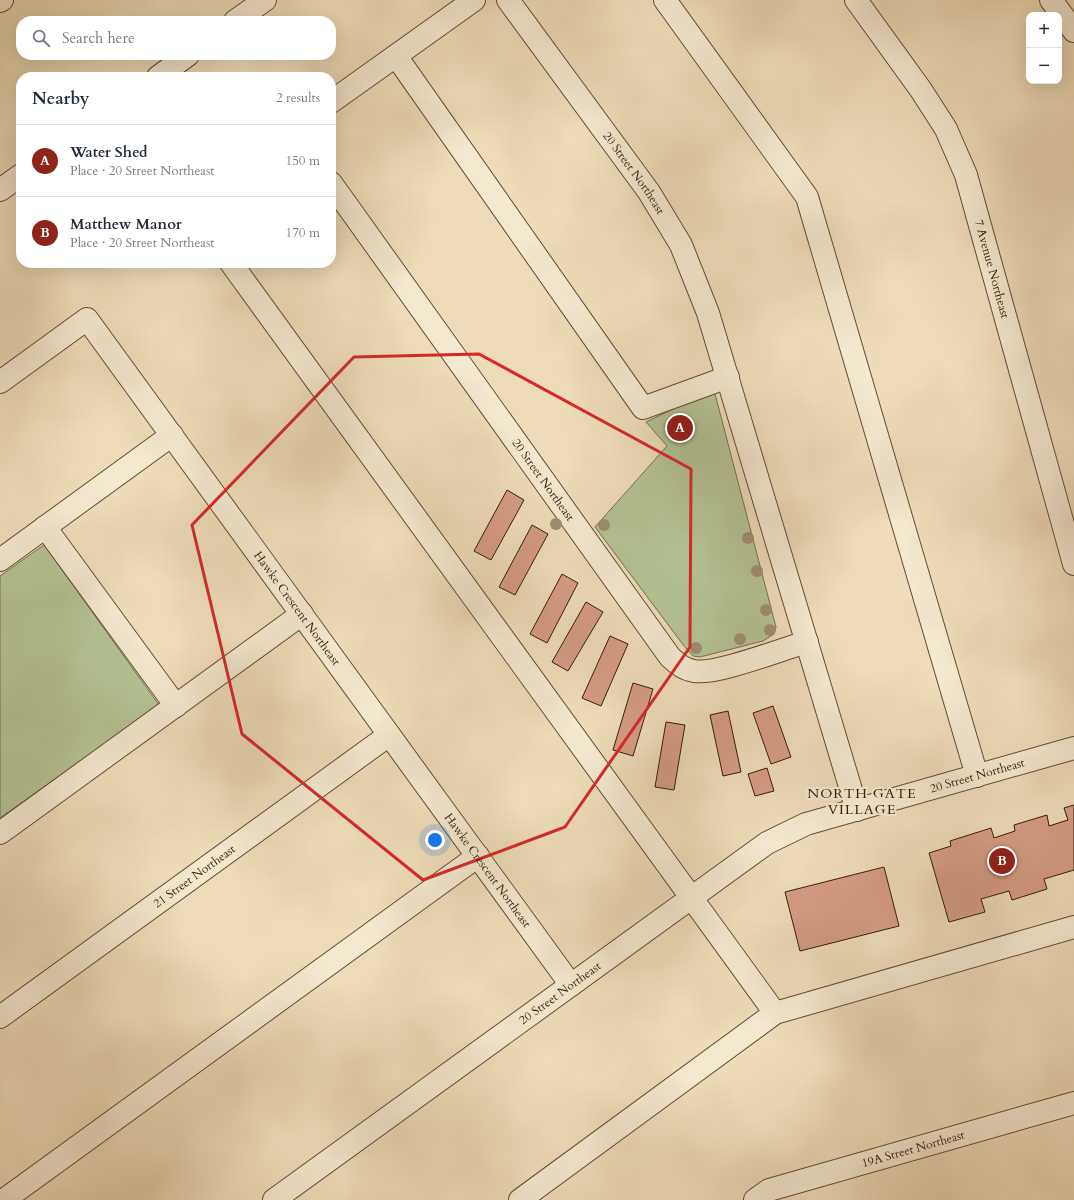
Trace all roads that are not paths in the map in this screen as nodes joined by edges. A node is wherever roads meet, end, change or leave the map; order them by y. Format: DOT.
graph roads {
  1 [pos="265,0"];
  2 [pos="474,0"];
  3 [pos="508,0"];
  4 [pos="665,0"];
  5 [pos="856,0"];
  6 [pos="1051,0"];
  7 [pos="242,16"];
  8 [pos="1074,31"];
  9 [pos="396,56"];
  10 [pos="181,60"];
  11 [pos="165,72"];
  12 [pos="336,98"];
  13 [pos="16,179"];
  14 [pos="0,190"];
  15 [pos="336,190"];
  16 [pos="235,268"];
  17 [pos="728,377"];
  18 [pos="0,382"];
  19 [pos="172,435"];
  20 [pos="45,527"];
  21 [pos="0,560"];
  22 [pos="1074,564"];
  23 [pos="302,614"];
  24 [pos="807,642"];
  25 [pos="176,706"];
  26 [pos="389,735"];
  27 [pos="1074,748"];
  28 [pos="977,776"];
  29 [pos="858,810"];
  30 [pos="0,833"];
  31 [pos="478,856"];
  32 [pos="691,899"];
  33 [pos="1074,927"];
  34 [pos="571,985"];
  35 [pos="775,1013"];
  36 [pos="0,1017"];
  37 [pos="1074,1103"];
  38 [pos="4,1200"];
  39 [pos="274,1200"];
  40 [pos="520,1200"];
  41 [pos="755,1200"];
  1 -- 7 [label="street"];
  2 -- 9 [label="street"];
  3 -- 17 [label="street, 20 Street Northeast"];
  4 -- 28 [label="street"];
  5 -- 22 [label="street, 7 Avenue Northeast"];
  6 -- 8 [label="street"];
  9 -- 12 [label="street"];
  9 -- 17 [label="street"];
  10 -- 11 [label="street"];
  13 -- 14 [label="street"];
  15 -- 24 [label="street, 20 Street Northeast"];
  16 -- 32 [label="street"];
  17 -- 24 [label="street, 20 Street Northeast"];
  18 -- 19 [label="street, Hawke Crescent Northeast"];
  19 -- 20 [label="street"];
  19 -- 23 [label="street, Hawke Crescent Northeast"];
  20 -- 21 [label="street"];
  20 -- 25 [label="street"];
  23 -- 25 [label="street"];
  23 -- 26 [label="street, Hawke Crescent Northeast"];
  24 -- 29 [label="street, 20 Street Northeast"];
  25 -- 30 [label="street"];
  26 -- 31 [label="street, Hawke Crescent Northeast"];
  26 -- 36 [label="street, 21 Street Northeast"];
  27 -- 28 [label="street, 20 Street Northeast"];
  28 -- 29 [label="street, 20 Street Northeast"];
  29 -- 32 [label="street, 20 Street Northeast"];
  31 -- 34 [label="street, Hawke Crescent Northeast"];
  31 -- 38 [label="street"];
  32 -- 34 [label="street, 20 Street Northeast"];
  32 -- 35 [label="street"];
  33 -- 35 [label="street"];
  34 -- 39 [label="street, 20 Street Northeast"];
  35 -- 40 [label="street"];
  37 -- 41 [label="street, 19A Street Northeast"];
}
